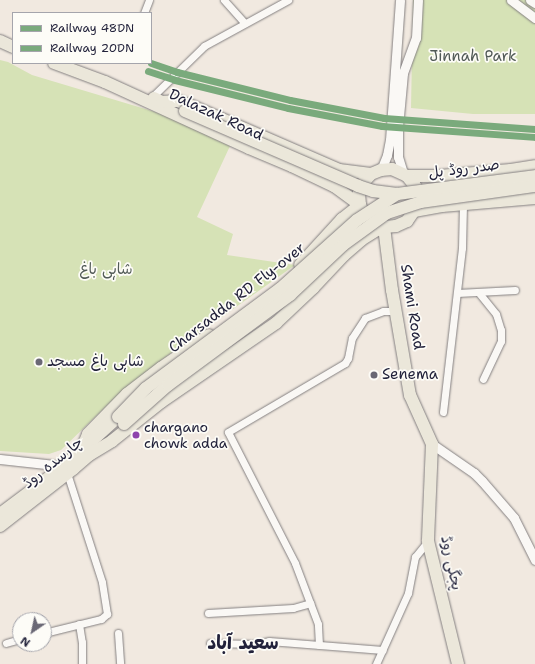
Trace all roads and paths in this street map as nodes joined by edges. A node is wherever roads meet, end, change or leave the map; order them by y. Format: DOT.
graph roads {
  1 [pos="149,0"];
  2 [pos="224,0"];
  3 [pos="288,0"];
  4 [pos="400,0"];
  5 [pos="418,0"];
  6 [pos="424,0"];
  7 [pos="511,0"];
  8 [pos="530,0"];
  9 [pos="535,4"];
  10 [pos="144,12"];
  11 [pos="535,18"];
  12 [pos="245,23"];
  13 [pos="0,36"];
  14 [pos="0,41"];
  15 [pos="12,41"];
  16 [pos="414,44"];
  17 [pos="12,47"];
  18 [pos="57,64"];
  19 [pos="70,64"];
  20 [pos="157,100"];
  21 [pos="396,106"];
  22 [pos="395,126"];
  23 [pos="535,166"];
  24 [pos="511,170"];
  25 [pos="535,171"];
  26 [pos="376,172"];
  27 [pos="479,172"];
  28 [pos="405,175"];
  29 [pos="535,176"];
  30 [pos="535,186"];
  31 [pos="397,194"];
  32 [pos="535,198"];
  33 [pos="507,201"];
  34 [pos="477,203"];
  35 [pos="535,203"];
  36 [pos="463,204"];
  37 [pos="360,205"];
  38 [pos="399,209"];
  39 [pos="414,212"];
  40 [pos="383,227"];
  41 [pos="515,290"];
  42 [pos="457,293"];
  43 [pos="479,293"];
  44 [pos="396,311"];
  45 [pos="483,379"];
  46 [pos="443,412"];
  47 [pos="121,420"];
  48 [pos="432,444"];
  49 [pos="86,452"];
  50 [pos="0,459"];
  51 [pos="68,469"];
  52 [pos="2,510"];
  53 [pos="0,526"];
  54 [pos="428,541"];
  55 [pos="535,560"];
  56 [pos="310,603"];
  57 [pos="208,612"];
  58 [pos="79,624"];
  59 [pos="52,631"];
  60 [pos="118,633"];
  61 [pos="12,641"];
  62 [pos="6,643"];
  63 [pos="210,643"];
  64 [pos="319,645"];
  65 [pos="383,650"];
  66 [pos="82,664"];
  67 [pos="120,664"];
  68 [pos="376,664"];
  69 [pos="458,664"];
  1 -- 10 [label="street"];
  2 -- 12 [label="street"];
  3 -- 12 [label="street"];
  4 -- 21 [label="street"];
  5 -- 16 [label="street"];
  6 -- 16 [label="street"];
  7 -- 11 [label="street"];
  8 -- 9 [label="street"];
  12 -- 20 [label="street"];
  13 -- 15 [label="main road"];
  14 -- 17 [label="main road"];
  16 -- 21 [label="street"];
  18 -- 37 [label="main road, Dalazak Road"];
  19 -- 20 [label="main road, Dalazak Road"];
  20 -- 26 [label="main road, Dalazak Road"];
  20 -- 31 [label="main road, bridge"];
  21 -- 22 [label="street"];
  22 -- 26 [label="street"];
  22 -- 28 [label="street"];
  23 -- 24 [label="main road"];
  24 -- 25 [label="main road"];
  24 -- 27 [label="main road"];
  26 -- 28 [label="main road"];
  26 -- 37 [label="main road"];
  27 -- 28 [label="main road"];
  27 -- 34 [label="main road"];
  28 -- 39 [label="main road"];
  29 -- 31 [label="main road, صدر روڈ پل, bridge"];
  30 -- 38 [label="main road, صدر روڈ پل, bridge"];
  31 -- 47 [label="main road, Charsadda RD Fly-over, bridge"];
  32 -- 33 [label="main road"];
  33 -- 34 [label="main road"];
  33 -- 35 [label="main road"];
  34 -- 36 [label="main road"];
  36 -- 39 [label="main road"];
  36 -- 42 [label="street"];
  37 -- 40 [label="main road"];
  37 -- 49 [label="main road"];
  38 -- 47 [label="main road, Charsadda RD Fly-over, bridge"];
  39 -- 40 [label="main road"];
  40 -- 44 [label="main road, Shami Road"];
  40 -- 49 [label="main road"];
  41 -- 43 [label="street"];
  42 -- 43 [label="street"];
  42 -- 46 [label="street"];
  43 -- 45 [label="street"];
  44 -- 48 [label="main road, Shami Road"];
  44 -- 56 [label="street"];
  47 -- 49 [label="main road, چارسدہ روڈ"];
  48 -- 54 [label="main road, پجگی روڈ"];
  48 -- 55 [label="street"];
  49 -- 51 [label="main road, چارسدہ روڈ"];
  50 -- 51 [label="street"];
  51 -- 52 [label="main road, چارسدہ روڈ"];
  51 -- 53 [label="main road, چارسدہ روڈ"];
  51 -- 58 [label="street"];
  54 -- 65 [label="street"];
  54 -- 69 [label="main road, پجگی روڈ"];
  56 -- 57 [label="street"];
  56 -- 64 [label="street"];
  58 -- 59 [label="street"];
  58 -- 66 [label="street"];
  60 -- 67 [label="street"];
  61 -- 62 [label="street"];
  63 -- 64 [label="street"];
  64 -- 65 [label="street"];
  65 -- 68 [label="street"];
}
